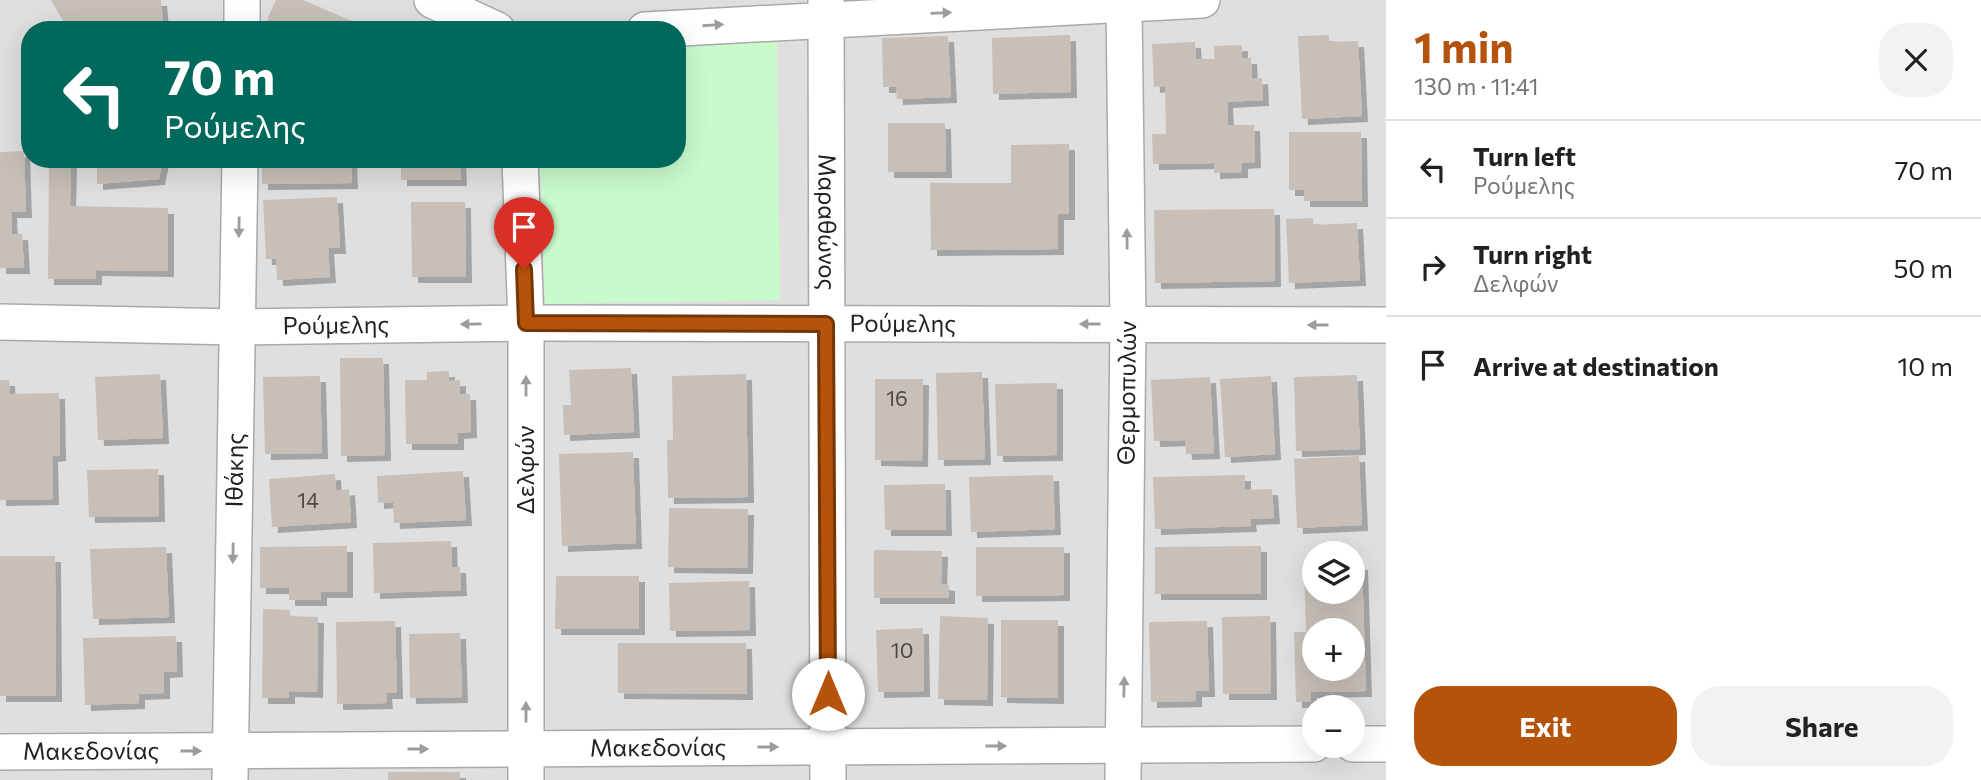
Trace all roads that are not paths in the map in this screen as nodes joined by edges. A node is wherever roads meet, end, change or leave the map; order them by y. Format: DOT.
graph roads {
  1 [pos="242,0"];
  2 [pos="432,0"];
  3 [pos="1202,0"];
  4 [pos="1124,6"];
  5 [pos="826,9"];
  6 [pos="242,21"];
  7 [pos="478,21"];
  8 [pos="686,25"];
  9 [pos="240,168"];
  10 [pos="520,168"];
  11 [pos="0,322"];
  12 [pos="526,323"];
  13 [pos="826,324"];
  14 [pos="1128,324"];
  15 [pos="1386,326"];
  16 [pos="237,327"];
  17 [pos="1302,744"];
  18 [pos="1365,744"];
  19 [pos="1386,744"];
  20 [pos="1123,746"];
  21 [pos="0,752"];
  22 [pos="828,763"];
  23 [pos="526,764"];
  24 [pos="230,765"];
  25 [pos="1123,780"];
  1 -- 6 [label="street"];
  2 -- 7 [label="street"];
  3 -- 4 [label="street"];
  5 -- 4 [label="street, one-way"];
  14 -- 4 [label="street, Θερμοπυλών, one-way"];
  8 -- 5 [label="street, one-way"];
  5 -- 13 [label="street, Μαραθώνος"];
  9 -- 16 [label="street, Ιθάκης, one-way"];
  10 -- 12 [label="street, Δελφών"];
  11 -- 16 [label="street, Ρούμελης"];
  12 -- 13 [label="street, Ρούμελης"];
  12 -- 16 [label="street, Ρούμελης, one-way"];
  23 -- 12 [label="street, Δελφών, one-way"];
  14 -- 13 [label="street, Ρούμελης, one-way"];
  13 -- 22 [label="street, Μαραθώνος"];
  15 -- 14 [label="street, Ρούμελης, one-way"];
  20 -- 14 [label="street, Θερμοπυλών, one-way"];
  16 -- 24 [label="street, Ιθάκης, one-way"];
  17 -- 20 [label="street, Μακεδονίας"];
  18 -- 19 [label="street"];
  22 -- 20 [label="street, Μακεδονίας, one-way"];
  20 -- 25 [label="street, Θερμοπυλών"];
  21 -- 24 [label="street, Μακεδονίας, one-way"];
  23 -- 22 [label="street, Μακεδονίας, one-way"];
  24 -- 23 [label="street, Μακεδονίας, one-way"];
}
